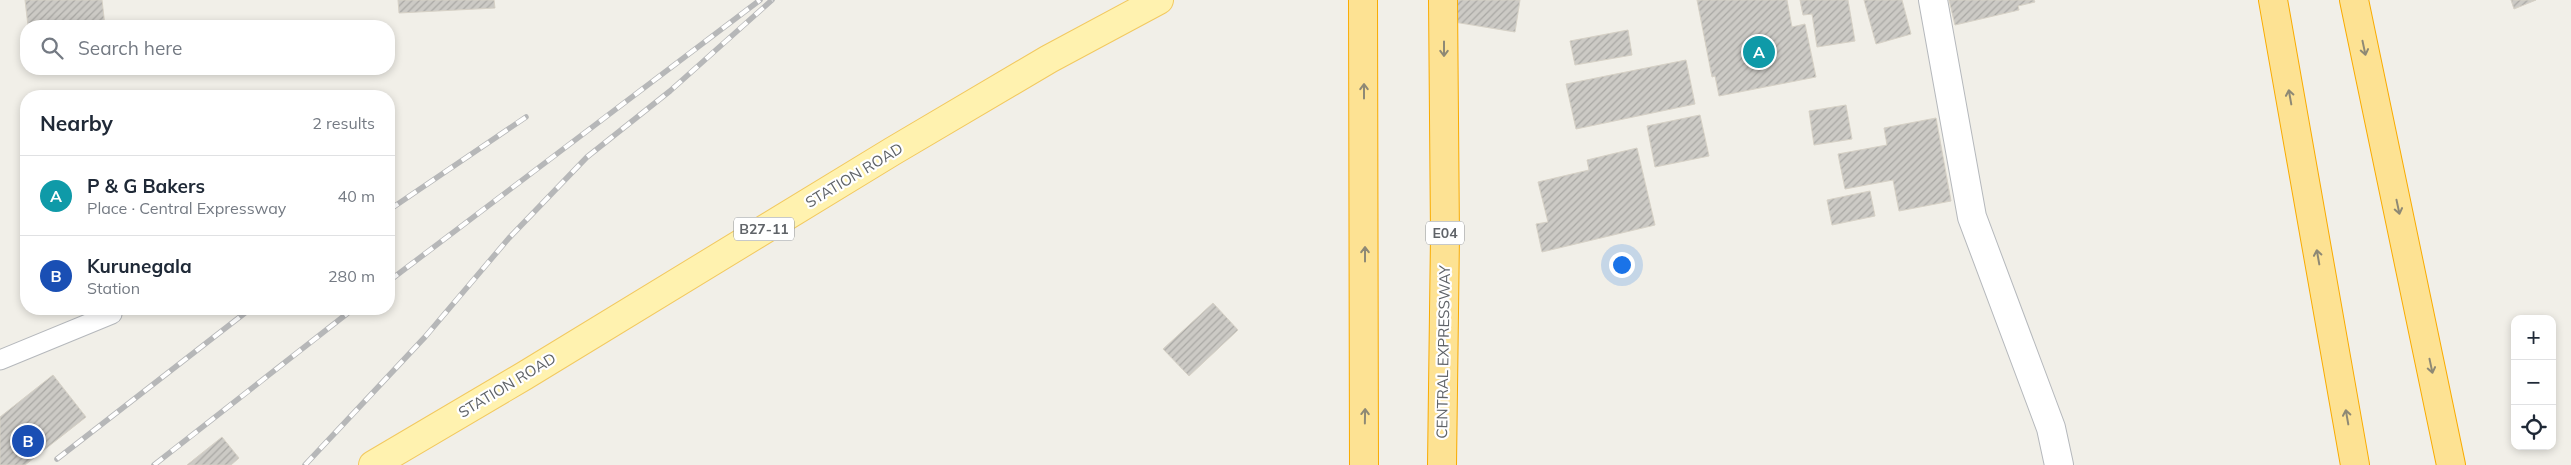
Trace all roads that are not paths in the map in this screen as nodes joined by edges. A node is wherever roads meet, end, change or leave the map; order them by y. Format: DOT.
graph roads {
  1 [pos="1159,0"];
  2 [pos="1363,0"];
  3 [pos="1443,0"];
  4 [pos="1933,0"];
  5 [pos="2272,0"];
  6 [pos="2354,0"];
  7 [pos="110,315"];
  8 [pos="0,360"];
  9 [pos="372,465"];
  10 [pos="1364,465"];
  11 [pos="1442,465"];
  12 [pos="2059,465"];
  13 [pos="2355,465"];
  14 [pos="2451,465"];
  1 -- 9 [label="main road, STATION ROAD / B27-11"];
  10 -- 2 [label="highway, one-way"];
  3 -- 11 [label="highway, CENTRAL EXPRESSWAY / E04, one-way"];
  4 -- 12 [label="street"];
  13 -- 5 [label="highway, one-way"];
  6 -- 14 [label="highway, one-way"];
  7 -- 8 [label="lane"];
}
